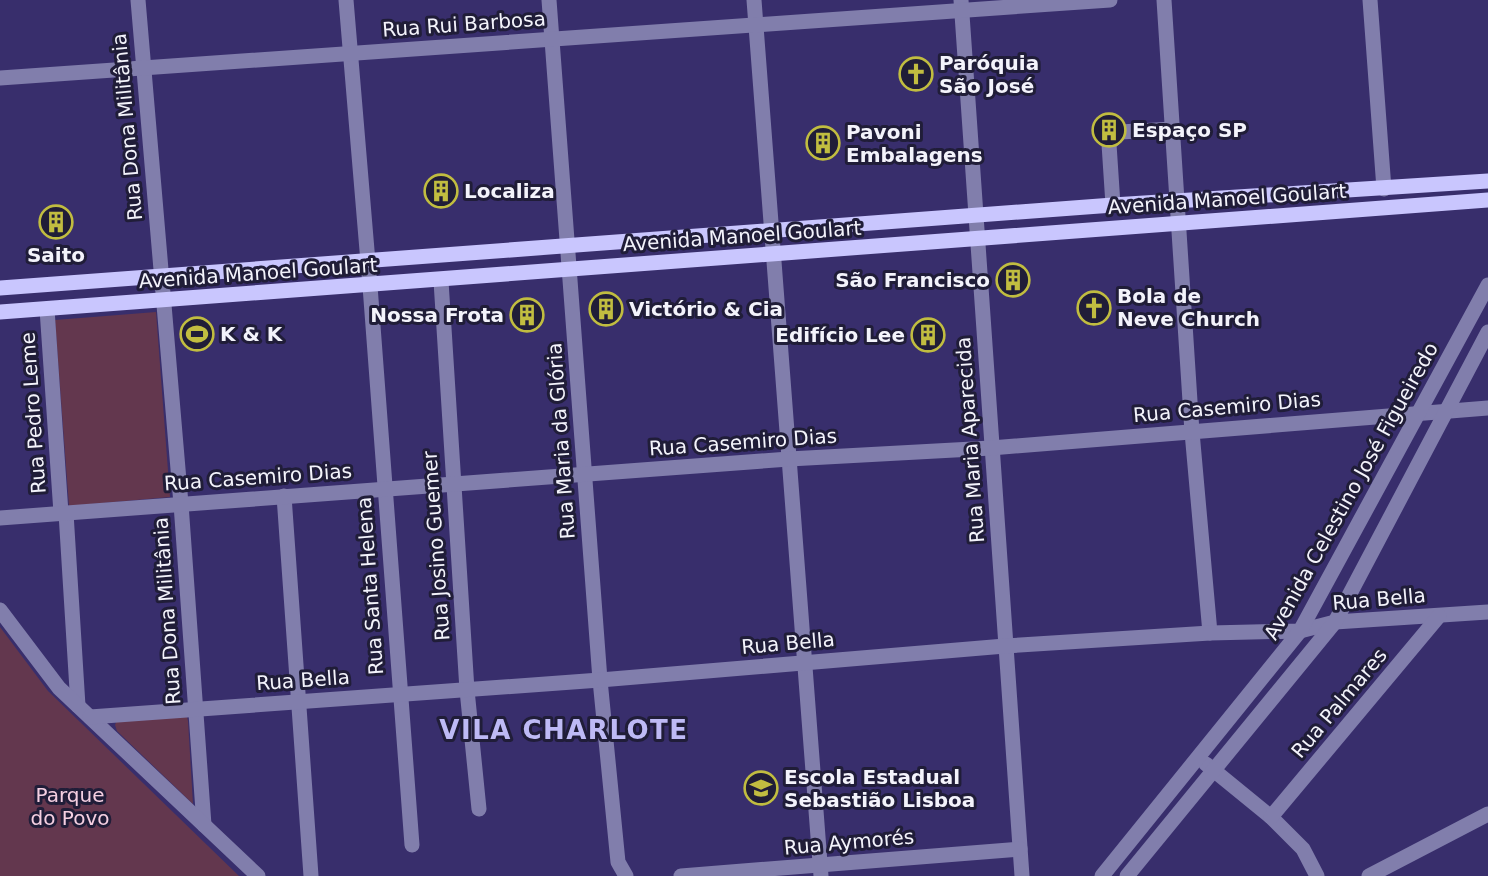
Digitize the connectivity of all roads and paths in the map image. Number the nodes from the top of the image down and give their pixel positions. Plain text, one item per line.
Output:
1 (138, 0) edge
2 (346, 0) edge
3 (549, 0) edge
4 (754, 0) edge
5 (1110, 0) edge
6 (1164, 0) edge
7 (1370, 0) edge
8 (961, 5) edge
9 (756, 25) junction
10 (552, 39) junction
11 (351, 53) junction
12 (143, 68) junction
13 (0, 78) edge
14 (1173, 129) junction
15 (1488, 181) edge
16 (1384, 189) junction
17 (1488, 200) edge
18 (1178, 201) junction
19 (1113, 205) junction
20 (975, 216) junction
21 (1179, 224) junction
22 (771, 231) junction
23 (976, 240) junction
24 (566, 246) junction
25 (773, 255) junction
26 (368, 260) junction
27 (568, 271) junction
28 (161, 274) junction
29 (441, 281) junction
30 (1488, 285) edge
31 (370, 286) junction
32 (0, 288) edge
33 (163, 302) junction
34 (47, 309) junction
35 (0, 312) edge
36 (1488, 333) edge
37 (1488, 408) edge
38 (1446, 411) junction
39 (1420, 413) junction
40 (1192, 432) junction
41 (991, 448) junction
42 (789, 459) junction
43 (585, 475) junction
44 (452, 484) junction
45 (383, 489) junction
46 (284, 496) junction
47 (181, 504) junction
48 (64, 513) junction
49 (0, 518) edge
50 (0, 610) edge
51 (1488, 612) edge
52 (1438, 616) junction
53 (1335, 622) junction
54 (1300, 631) junction
55 (1210, 633) junction
56 (1005, 646) junction
57 (805, 663) junction
58 (600, 680) junction
59 (467, 690) junction
60 (399, 694) junction
61 (299, 702) junction
62 (78, 706) junction
63 (195, 709) junction
64 (90, 717) junction
65 (1199, 758) junction
66 (1214, 770) junction
67 (479, 809) dead end
68 (1488, 814) edge
69 (1271, 817) junction
70 (204, 825) junction
71 (412, 845) dead end
72 (1020, 849) junction
73 (821, 871) edge
74 (258, 876) edge
75 (311, 876) edge
76 (626, 876) edge
77 (681, 876) edge
78 (1022, 876) edge
79 (1102, 876) edge
80 (1128, 876) edge
81 (1317, 876) edge
82 (1369, 876) edge

1 - 12 street, Rua Dona Militânia
2 - 11 street, Rua Santa Helena
3 - 10 street, Rua Maria da Glória
4 - 9 street
5 - 8 street, Rua Rui Barbosa
6 - 14 street
7 - 16 street
8 - 9 street, Rua Rui Barbosa
8 - 20 street, Rua Maria Aparecida
9 - 10 street, Rua Rui Barbosa
9 - 22 street
10 - 11 street, Rua Rui Barbosa
10 - 24 street, Rua Maria da Glória
11 - 12 street, Rua Rui Barbosa
11 - 26 street, Rua Santa Helena
12 - 13 street, Rua Rui Barbosa
12 - 28 street, Rua Dona Militânia
14 - 18 street
14 - 19 street
15 - 16 main road, Avenida Manoel Goulart
16 - 18 main road, Avenida Manoel Goulart
17 - 21 main road, Avenida Manoel Goulart
18 - 19 main road, Avenida Manoel Goulart
18 - 21 street
19 - 20 main road, Avenida Manoel Goulart
20 - 22 main road, Avenida Manoel Goulart
20 - 23 street, Rua Maria Aparecida
21 - 23 main road, Avenida Manoel Goulart
21 - 40 street
22 - 24 main road, Avenida Manoel Goulart
22 - 25 street
23 - 25 main road, Avenida Manoel Goulart
23 - 41 street, Rua Maria Aparecida
24 - 26 main road, Avenida Manoel Goulart
24 - 27 street, Rua Maria da Glória
25 - 27 main road, Avenida Manoel Goulart
25 - 42 street
26 - 28 main road, Avenida Manoel Goulart
26 - 31 street, Rua Santa Helena
27 - 29 main road, Avenida Manoel Goulart
27 - 43 street, Rua Maria da Glória
28 - 32 main road, Avenida Manoel Goulart
28 - 33 street, Rua Dona Militânia
29 - 31 main road, Avenida Manoel Goulart
29 - 44 street, Rua Josino Guemer
30 - 39 street, Avenida Celestino José Figueiredo
31 - 33 main road, Avenida Manoel Goulart
31 - 45 street, Rua Santa Helena
33 - 34 main road, Avenida Manoel Goulart
33 - 47 street, Rua Dona Militânia
34 - 35 main road, Avenida Manoel Goulart
34 - 48 street, Rua Pedro Leme
36 - 38 street, Avenida Celestino José Figueiredo
37 - 38 street, Rua Casemiro Dias
38 - 39 street, Rua Casemiro Dias
38 - 53 street, Avenida Celestino José Figueiredo
39 - 40 street, Rua Casemiro Dias
39 - 54 street, Avenida Celestino José Figueiredo
40 - 41 street, Rua Casemiro Dias
40 - 55 street
41 - 42 street, Rua Casemiro Dias
41 - 56 street, Rua Maria Aparecida
42 - 43 street, Rua Casemiro Dias
42 - 57 street
43 - 44 street, Rua Casemiro Dias
43 - 58 street, Rua Maria da Glória
44 - 45 street, Rua Casemiro Dias
44 - 59 street, Rua Josino Guemer
45 - 46 street, Rua Casemiro Dias
45 - 60 street, Rua Santa Helena
46 - 47 street, Rua Casemiro Dias
46 - 61 street
47 - 48 street, Rua Casemiro Dias
47 - 63 street, Rua Dona Militânia
48 - 49 street, Rua Casemiro Dias
48 - 62 street, Rua Pedro Leme
50 - 62 street
51 - 52 street, Rua Bella
52 - 53 street, Rua Bella
52 - 69 street, Rua Palmares
53 - 54 street, Rua Bella
53 - 66 street, Avenida Celestino José Figueiredo
54 - 55 street, Rua Bella
54 - 65 street, Avenida Celestino José Figueiredo
55 - 56 street, Rua Bella
56 - 57 street, Rua Bella
56 - 72 street, Rua Maria Aparecida
57 - 58 street, Rua Bella
57 - 73 street
58 - 59 street, Rua Bella
58 - 76 street, Rua Maria da Glória
59 - 60 street, Rua Bella
59 - 67 street, Rua Josino Guemer
60 - 61 street, Rua Bella
60 - 71 street, Rua Santa Helena
61 - 63 street, Rua Bella
61 - 75 street
62 - 64 street
63 - 64 street, Rua Bella
63 - 70 street, Rua Dona Militânia
64 - 70 street
65 - 66 street
65 - 79 street, Avenida Celestino José Figueiredo
66 - 69 street
66 - 80 street, Avenida Celestino José Figueiredo
68 - 82 street
69 - 81 street
70 - 74 street
72 - 73 street, Rua Aymorés
72 - 78 street, Rua Maria Aparecida
73 - 77 street, Rua Aymorés

